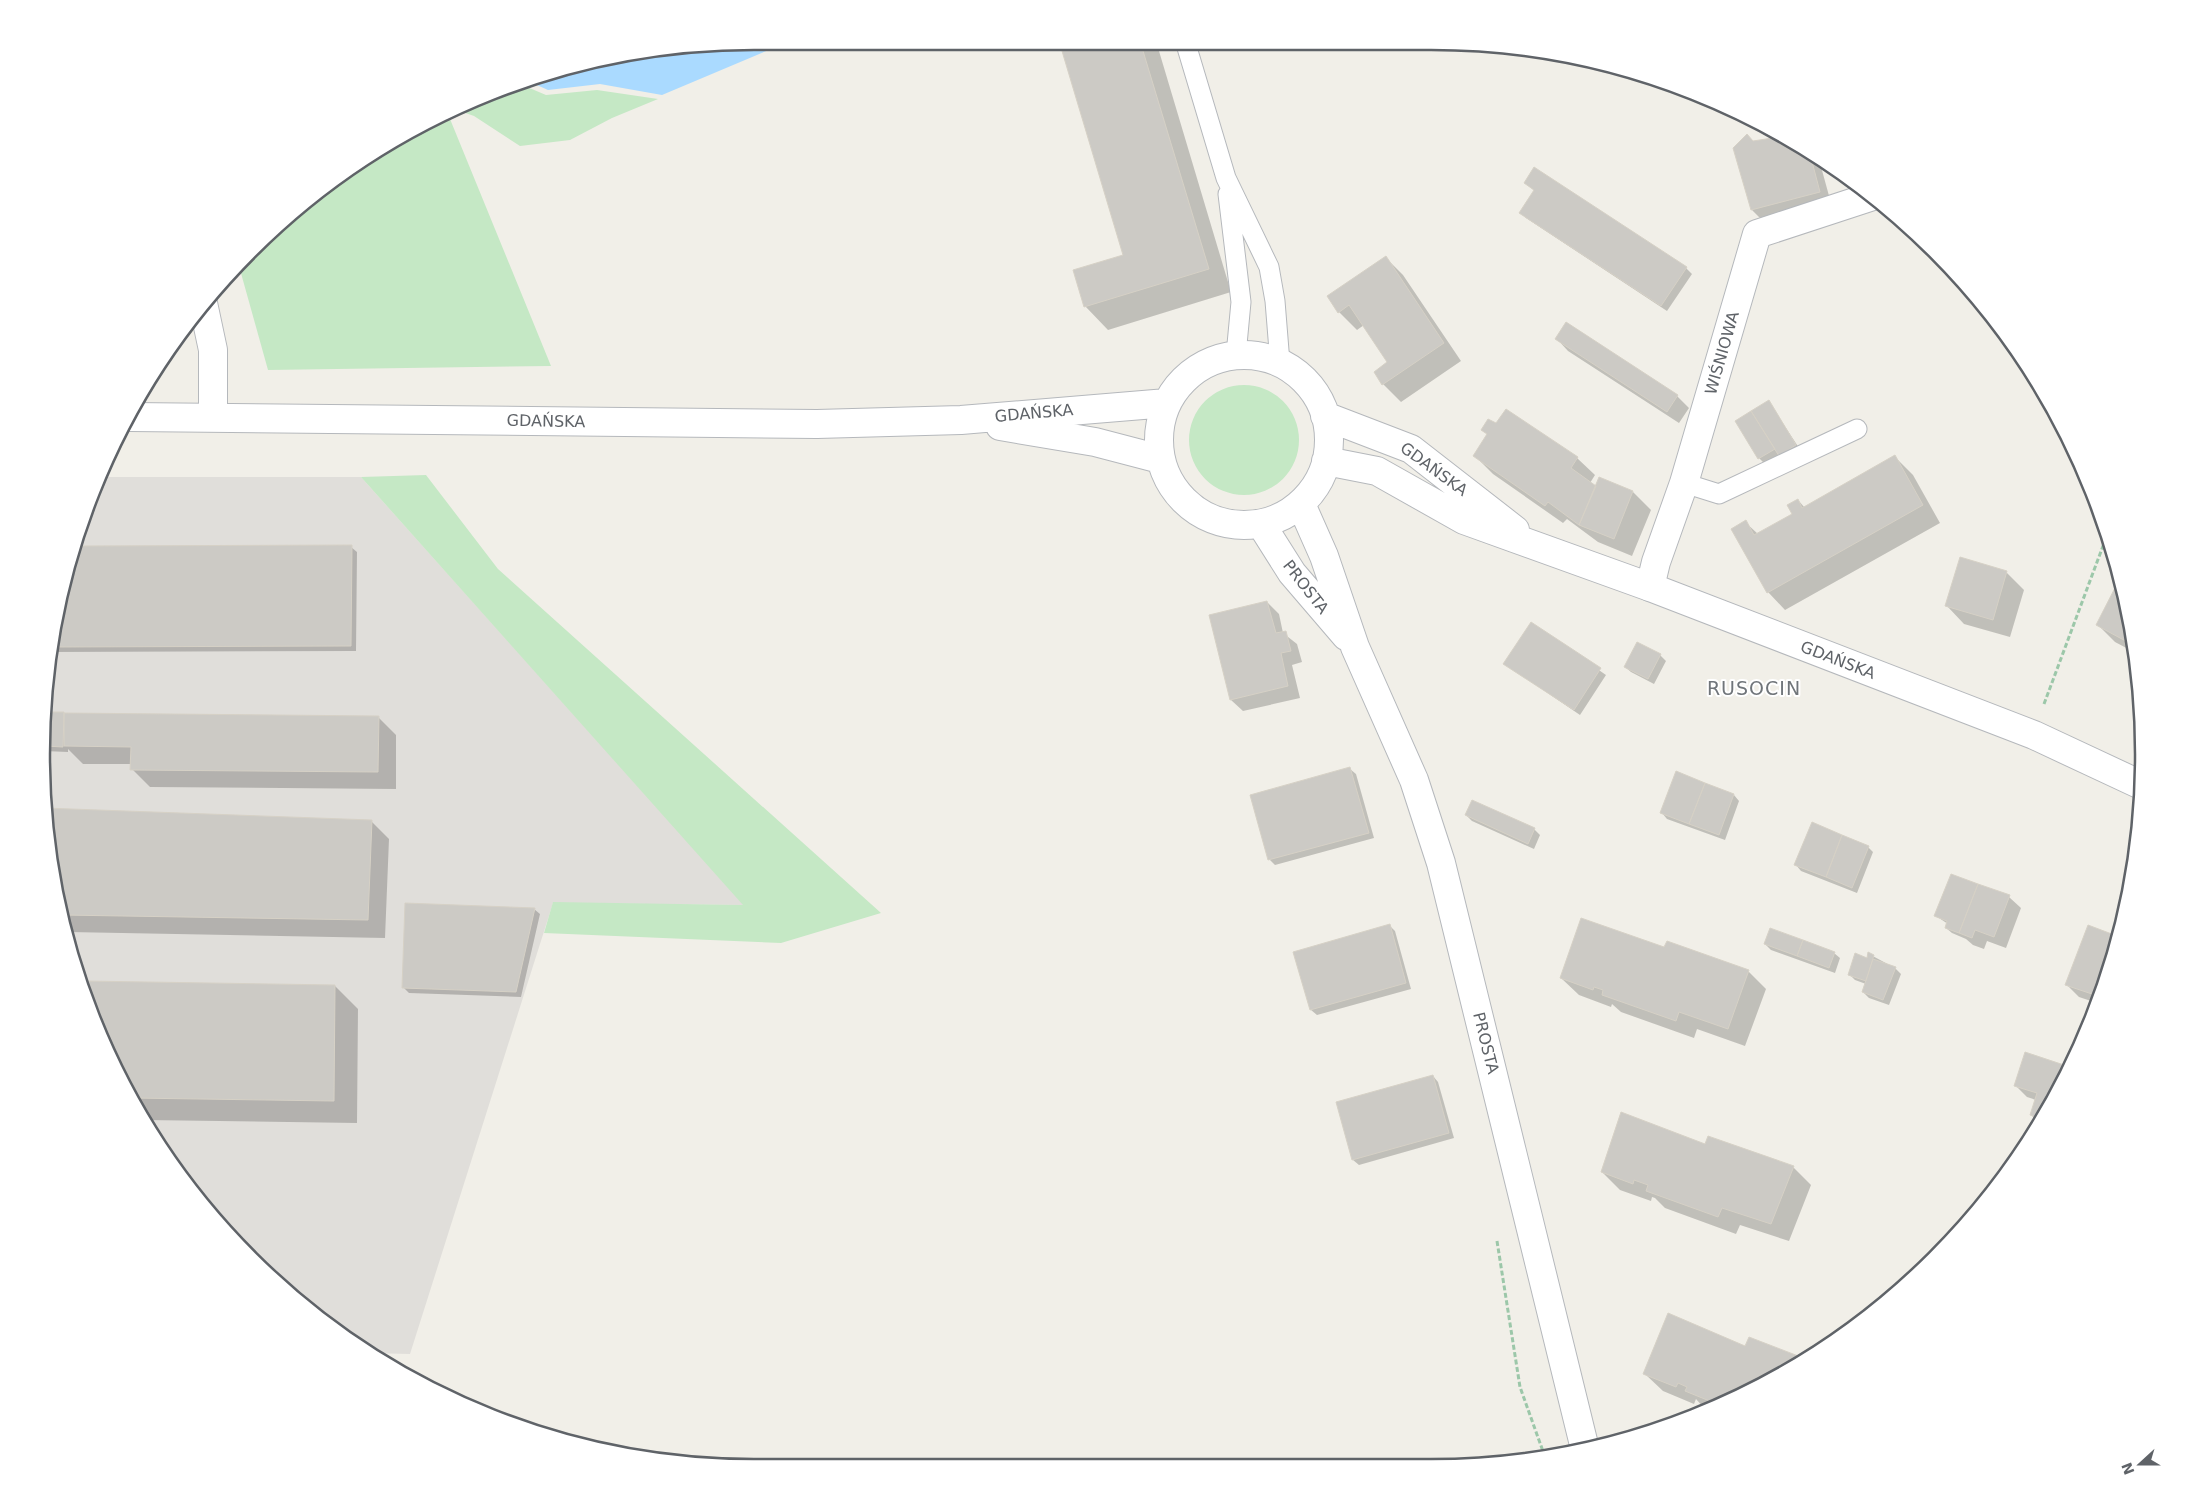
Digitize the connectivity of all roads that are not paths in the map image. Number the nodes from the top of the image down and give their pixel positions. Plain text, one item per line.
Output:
1 (1188, 50) edge
2 (1226, 178) junction
3 (1863, 199) edge
4 (206, 314) edge
5 (1236, 356) junction
6 (1280, 363) junction
7 (1167, 403) junction
8 (1325, 416) junction
9 (136, 417) edge
10 (213, 417) junction
11 (961, 420) junction
12 (1857, 429) dead end
13 (1160, 459) junction
14 (1326, 461) junction
15 (1684, 483) junction
16 (1301, 504) junction
17 (1261, 524) junction
18 (1532, 543) junction
19 (1650, 587) junction
20 (1355, 647) junction
21 (2134, 782) edge
22 (1583, 1442) edge

1 - 2 lane
2 - 5 lane
2 - 6 lane
3 - 15 street, WIŚNIOWA
4 - 10 street
5 - 6 street
5 - 7 street
6 - 8 street
7 - 11 street, GDAŃSKA
7 - 13 street
8 - 14 street
8 - 18 street, GDAŃSKA
9 - 10 street, GDAŃSKA
10 - 11 street, GDAŃSKA
11 - 13 street, GDAŃSKA
12 - 15 lane
13 - 17 street
14 - 16 street
14 - 18 street, GDAŃSKA
15 - 19 street, WIŚNIOWA
16 - 17 street
16 - 20 street, PROSTA
17 - 20 street, PROSTA
18 - 19 street, GDAŃSKA
19 - 21 street, GDAŃSKA
20 - 22 street, PROSTA

